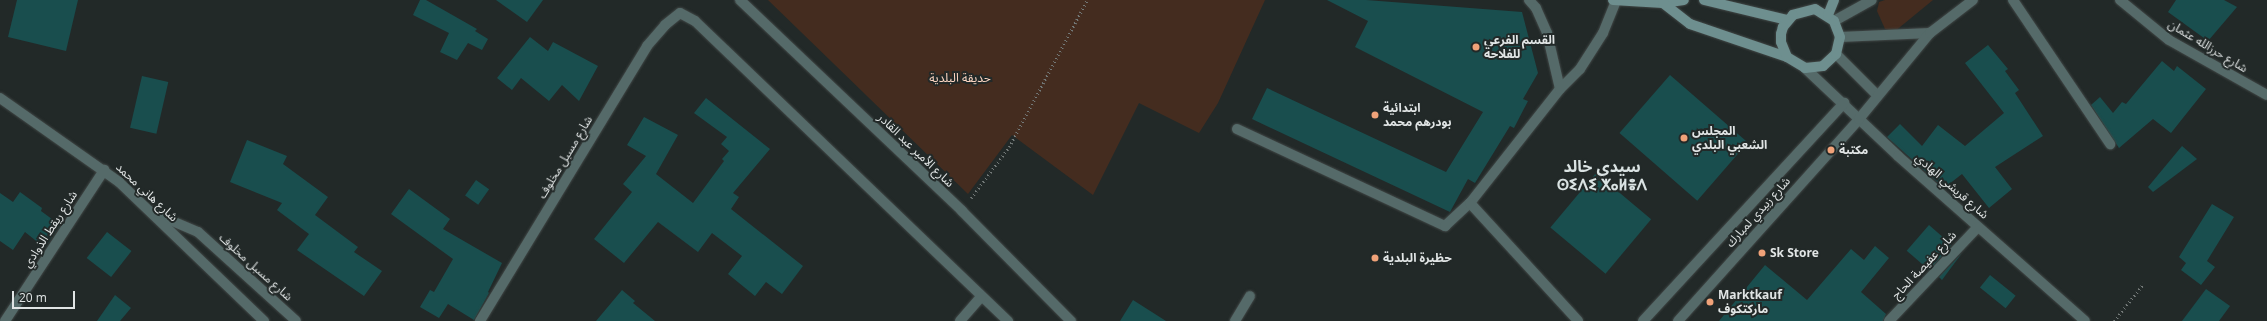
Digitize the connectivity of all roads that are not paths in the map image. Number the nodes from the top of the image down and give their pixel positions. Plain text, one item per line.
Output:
1 (740, 0) edge
2 (1529, 0) edge
3 (1614, 0) edge
4 (1684, 0) edge
5 (1704, 0) edge
6 (1834, 0) edge
7 (1872, 0) edge
8 (1973, 0) edge
9 (2013, 0) edge
10 (2120, 0) edge
11 (1663, 3) junction
12 (1810, 5) edge
13 (1831, 18) junction
14 (1787, 20) junction
15 (1930, 33) junction
16 (1840, 37) junction
17 (1836, 54) junction
18 (1787, 57) junction
19 (1805, 68) junction
20 (1560, 89) junction
21 (2267, 95) edge
22 (1878, 96) junction
23 (0, 98) edge
24 (1844, 103) junction
25 (1859, 119) junction
26 (1237, 129) dead end
27 (2110, 144) dead end
28 (104, 170) junction
29 (1470, 203) junction
30 (151, 212) junction
31 (1978, 227) junction
32 (981, 296) junction
33 (1250, 296) dead end
34 (5, 321) edge
35 (264, 321) edge
36 (296, 321) edge
37 (480, 321) edge
38 (960, 321) edge
39 (1008, 321) edge
40 (1071, 321) edge
41 (1235, 321) edge
42 (1578, 321) edge
43 (1643, 321) edge
44 (1678, 321) edge
45 (1889, 321) edge
46 (2085, 321) edge

1 - 40 street, شارع الأمير عبد القادر
2 - 20 street
3 - 11 main road
3 - 20 street
4 - 11 main road
5 - 14 main road
6 - 13 main road
7 - 13 street
8 - 15 street, شارع زبيدي لمبارك
9 - 27 street
10 - 21 street, شارع حرزالله عثمان
11 - 18 main road
12 - 13 main road
12 - 14 main road
13 - 16 main road
14 - 18 main road
15 - 16 street
15 - 22 street, شارع زبيدي لمبارك
16 - 17 main road
17 - 19 main road
17 - 22 street
18 - 19 main road
19 - 24 street, شارع قريشي الهادي
20 - 29 street
22 - 25 street, شارع زبيدي لمبارك
23 - 28 street, شارع هاني محمد
24 - 25 street, شارع قريشي الهادي
24 - 43 street
25 - 31 street, شارع قريشي الهادي
25 - 44 street, شارع زبيدي لمبارك
26 - 29 street
28 - 30 street, شارع هاني محمد
28 - 34 street, شارع ريقط الذوادي
29 - 42 street
30 - 35 street, شارع هاني محمد
30 - 36 street, شارع مسبل مخلوف
31 - 45 street, شارع عفيصة الحاج
31 - 46 street, شارع قريشي الهادي
32 - 37 street, شارع مسبل مخلوف
32 - 38 street
32 - 39 street
33 - 41 street

